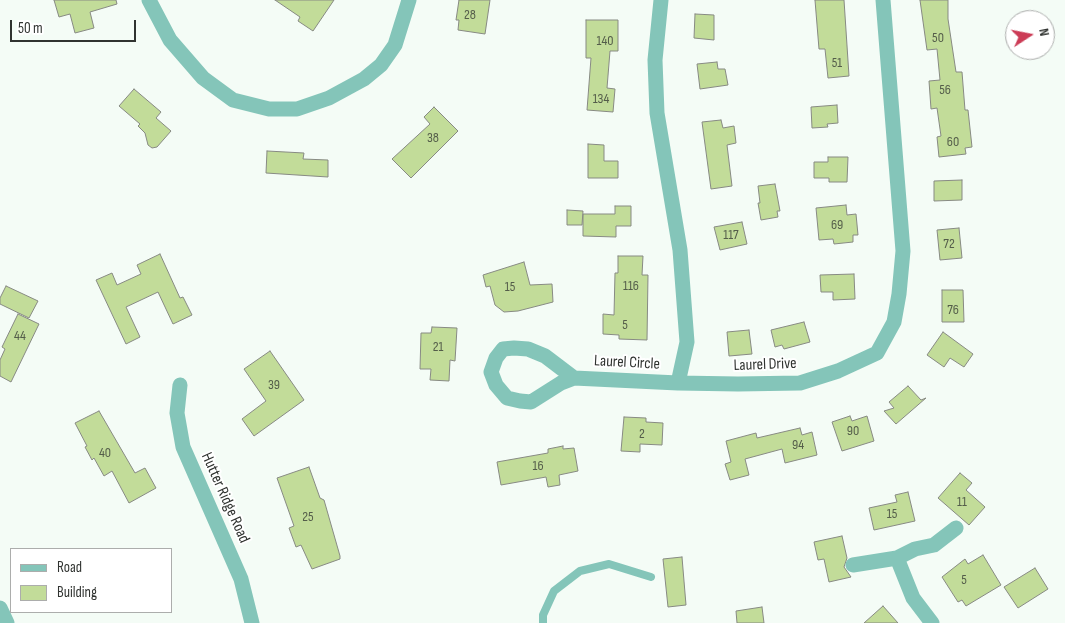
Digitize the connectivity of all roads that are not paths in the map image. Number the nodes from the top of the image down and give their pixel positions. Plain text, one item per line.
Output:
1 (149, 0) edge
2 (409, 0) edge
3 (661, 0) edge
4 (883, 0) edge
5 (574, 378) junction
6 (678, 383) junction
7 (180, 385) dead end
8 (956, 528) dead end
9 (897, 558) junction
10 (853, 565) dead end
11 (651, 577) dead end
12 (0, 608) edge
13 (6, 623) edge
14 (252, 623) edge
15 (543, 623) edge
16 (932, 623) edge

1 - 2 street
3 - 6 street
4 - 6 street, Laurel Drive
5 - 5 street, Laurel Circle
5 - 6 street, Laurel Circle
7 - 14 street, Hutter Ridge Road
8 - 9 street
9 - 10 street
9 - 16 street
11 - 15 lane
12 - 13 street

